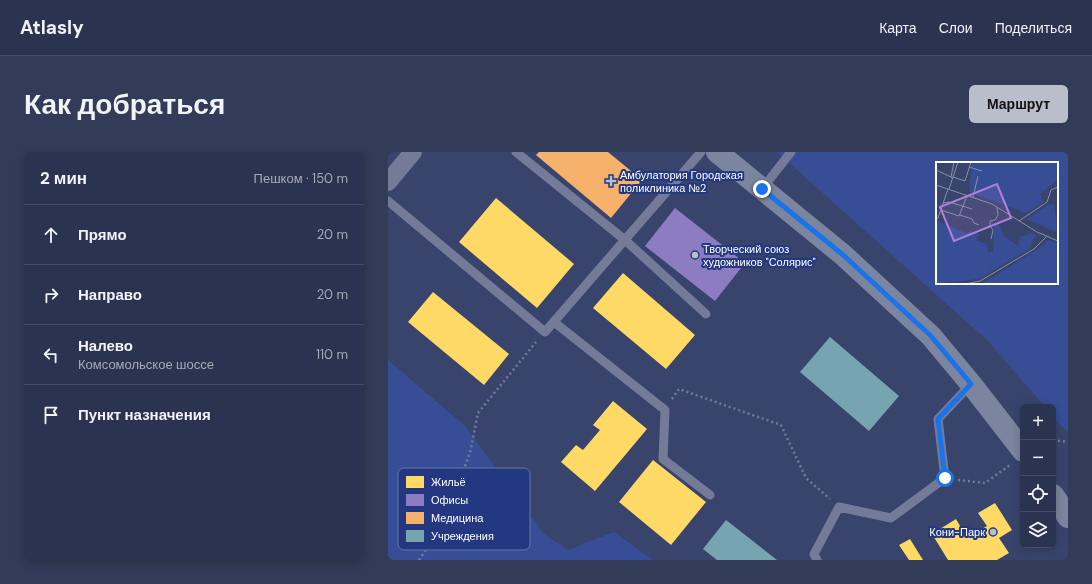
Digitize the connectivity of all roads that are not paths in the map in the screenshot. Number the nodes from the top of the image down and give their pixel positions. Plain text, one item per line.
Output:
1 (413, 152) edge
2 (516, 152) edge
3 (701, 152) edge
4 (717, 152) edge
5 (791, 152) edge
6 (388, 182) edge
7 (762, 189) junction
8 (388, 201) edge
9 (625, 240) junction
10 (706, 314) dead end
11 (554, 322) junction
12 (971, 384) junction
13 (1017, 458) edge
14 (710, 495) dead end
15 (1056, 500) edge
16 (1068, 518) edge
17 (816, 560) edge

1 - 6 street
2 - 9 lane
3 - 9 lane
4 - 7 main road
5 - 7 lane
7 - 12 main road
8 - 11 lane
9 - 10 lane
9 - 11 lane
11 - 14 lane
12 - 13 main road
12 - 17 lane
15 - 16 main road

